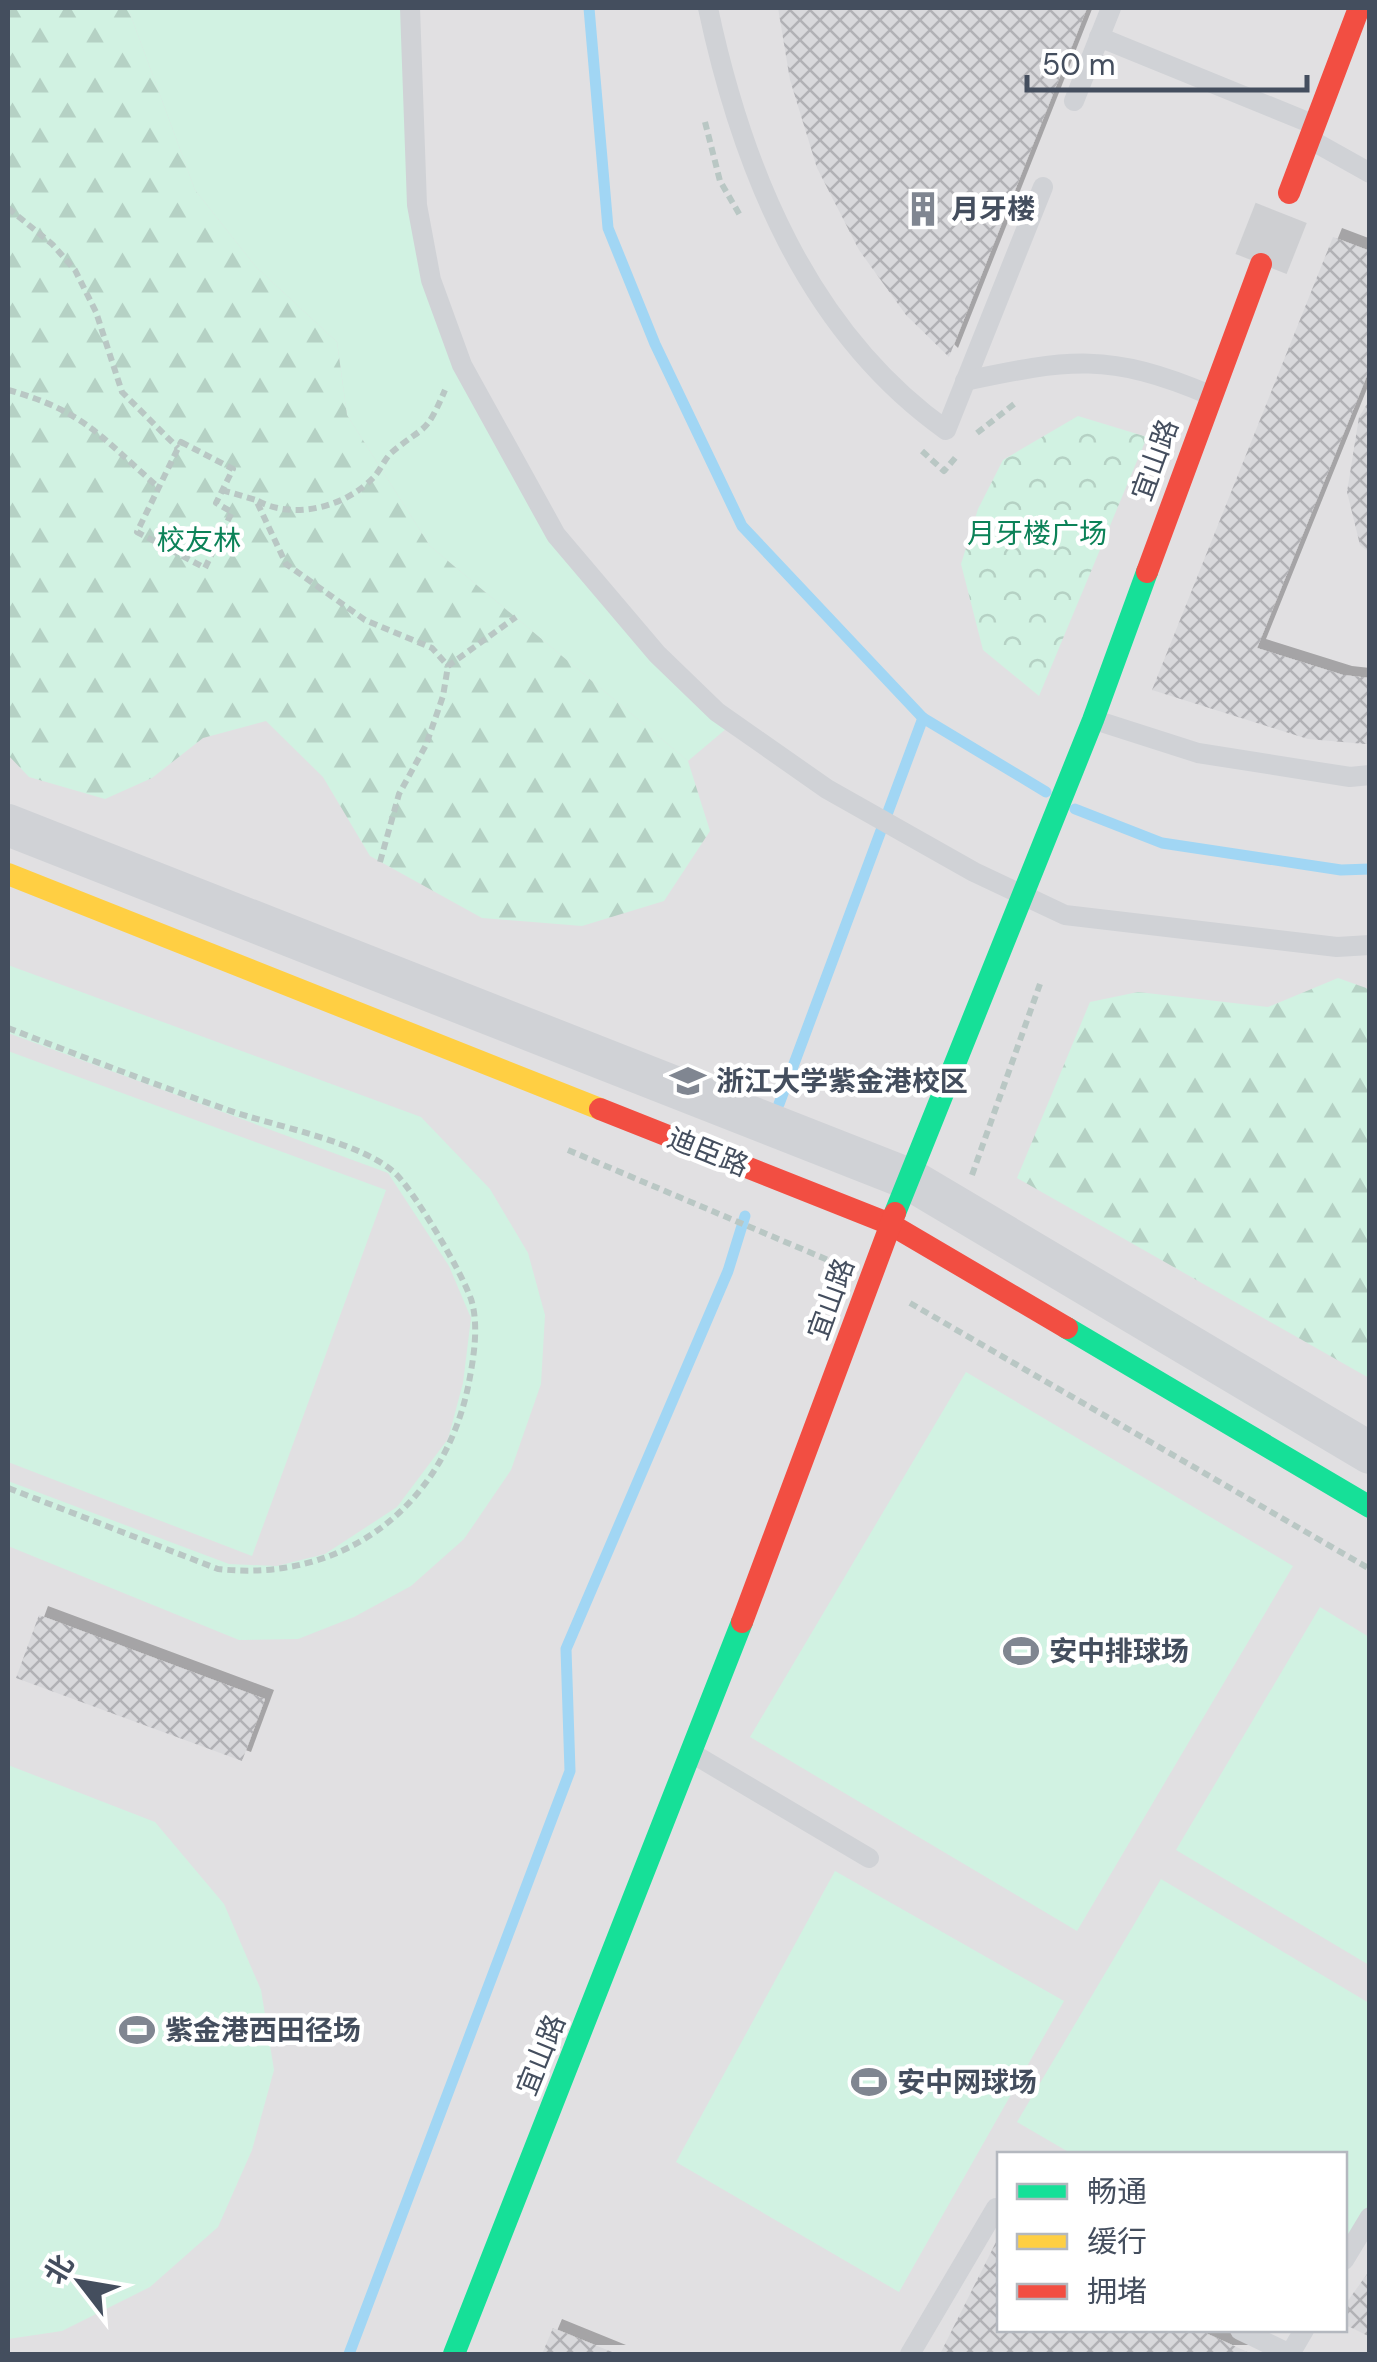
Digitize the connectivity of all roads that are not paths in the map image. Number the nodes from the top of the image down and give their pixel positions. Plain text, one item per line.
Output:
1 (410, 8) edge
2 (708, 8) edge
3 (1110, 8) edge
4 (1359, 8) edge
5 (1099, 37) junction
6 (1074, 101) dead end
7 (1313, 133) junction
8 (1370, 173) edge
9 (1043, 188) dead end
10 (1289, 193) tunnel mouth
11 (1261, 264) tunnel mouth
12 (965, 381) junction
13 (1210, 396) junction
14 (1093, 720) junction
15 (1370, 775) edge
16 (8, 825) edge
17 (8, 874) edge
18 (1020, 894) junction
19 (1370, 945) edge
20 (909, 1178) junction
21 (890, 1224) junction
22 (1370, 1452) edge
23 (1370, 1507) edge
24 (693, 1754) junction
25 (868, 1858) dead end
26 (997, 2208) edge
27 (1370, 2217) edge
28 (1347, 2255) edge
29 (1244, 2332) edge
30 (1303, 2332) edge
31 (454, 2354) edge
32 (910, 2354) edge
33 (1290, 2354) edge

1 - 18 lane
2 - 12 lane
3 - 5 lane
4 - 7 street
5 - 6 lane
5 - 7 lane
7 - 8 lane
7 - 10 street
9 - 12 lane
11 - 13 street, 宜山路
12 - 13 lane
13 - 14 street, 宜山路
14 - 15 lane
14 - 18 street, 宜山路
16 - 20 street, 迪臣路
17 - 21 street, 迪臣路
18 - 19 lane
18 - 20 street, 宜山路
20 - 21 street, 宜山路
20 - 22 street, 迪臣路
21 - 23 street, 迪臣路
21 - 24 street, 宜山路
24 - 25 lane
24 - 31 street, 宜山路
26 - 32 lane
27 - 28 lane
29 - 33 lane
30 - 33 lane

